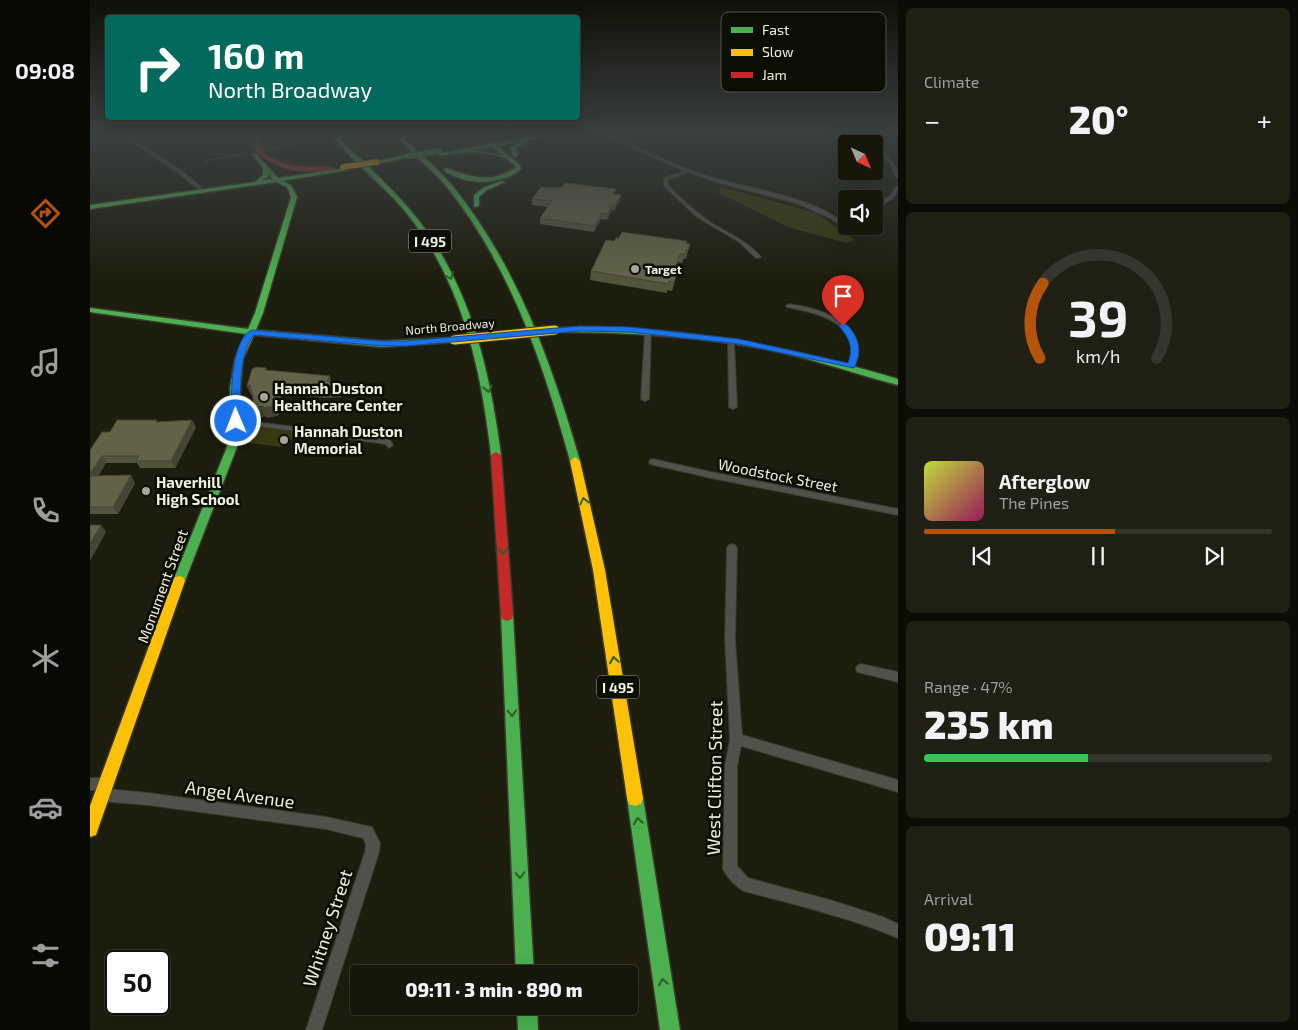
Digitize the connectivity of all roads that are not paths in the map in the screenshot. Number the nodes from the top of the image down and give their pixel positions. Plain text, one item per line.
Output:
1 (194, 183) edge
2 (246, 183) edge
3 (256, 183) edge
4 (285, 183) edge
5 (380, 183) edge
6 (446, 183) edge
7 (457, 183) edge
8 (498, 183) edge
9 (666, 183) edge
10 (726, 183) edge
11 (898, 188) edge
12 (204, 191) junction
13 (883, 202) edge
14 (476, 206) junction
15 (90, 207) edge
16 (838, 218) edge
17 (758, 257) dead end
18 (514, 287) junction
19 (789, 306) dead end
20 (90, 310) edge
21 (648, 331) junction
22 (252, 332) junction
23 (731, 340) junction
24 (851, 366) junction
25 (898, 382) edge
26 (645, 400) dead end
27 (733, 407) dead end
28 (236, 421) junction
29 (389, 445) dead end
30 (653, 462) dead end
31 (898, 512) edge
32 (732, 548) dead end
33 (860, 669) dead end
34 (898, 677) edge
35 (736, 739) junction
36 (90, 784) edge
37 (898, 786) edge
38 (103, 789) junction
39 (90, 829) edge
40 (371, 838) joint
41 (898, 932) edge
42 (524, 965) edge
43 (527, 1015) edge
44 (314, 1030) edge
45 (528, 1030) edge
46 (670, 1030) edge

1 - 12 street
2 - 12 main road
3 - 12 main road
4 - 22 main road, Monument Street
5 -> 42 main road, I 495
6 - 18 main road, I 495
7 - 14 main road
8 - 14 main road
9 - 17 street
10 - 16 street
11 - 13 street
12 - 15 main road
14 - 18 main road
46 -> 18 main road, I 495
19 - 24 street
20 - 22 main road, North Broadway
21 - 22 main road, North Broadway, bridge
21 - 23 main road, North Broadway
21 - 26 street
22 - 28 main road, Monument Street
23 - 24 main road, North Broadway
23 - 27 street
24 - 25 main road, North Broadway
28 - 29 street
28 - 38 main road, Monument Street
30 - 31 street, Woodstock Street
32 - 35 street, West Clifton Street
33 - 34 street
35 - 37 street
35 - 41 street, West Clifton Street
36 - 38 street
38 - 39 main road, Monument Street
38 - 40 street, Angel Avenue
40 - 44 street, Whitney Street
43 - 45 main road

